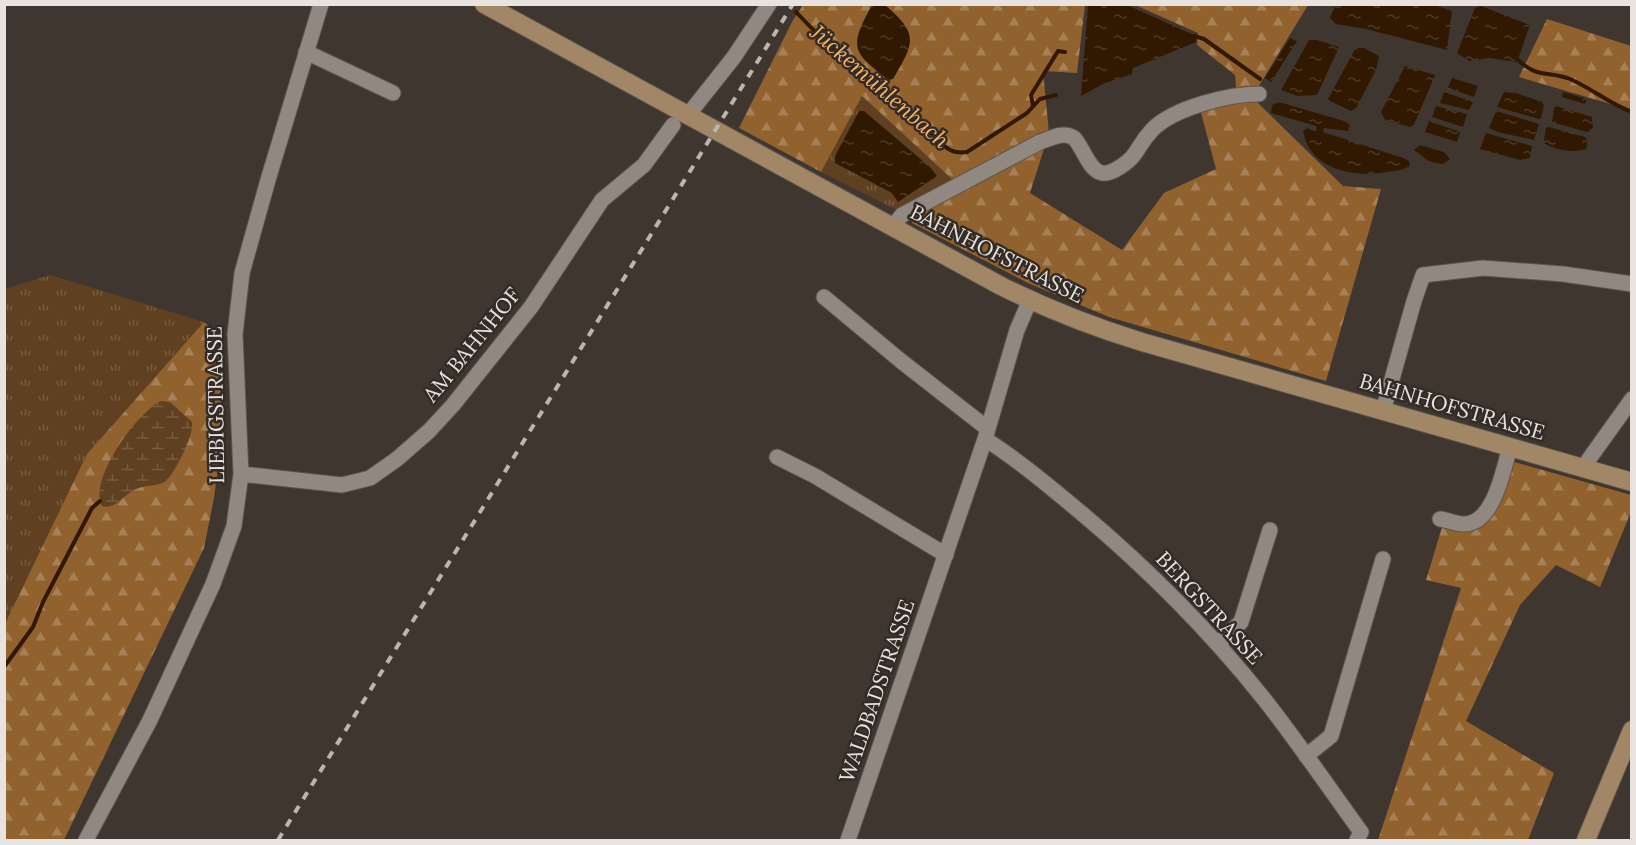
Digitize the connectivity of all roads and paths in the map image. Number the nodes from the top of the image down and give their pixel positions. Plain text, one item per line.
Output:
1 (321, 4) edge
2 (484, 4) edge
3 (769, 5) edge
4 (306, 52) junction
5 (393, 93) dead end
6 (1258, 94) dead end
7 (681, 120) junction
8 (892, 227) junction
9 (1632, 284) edge
10 (824, 297) dead end
11 (1030, 300) junction
12 (1632, 399) edge
13 (1383, 411) junction
14 (987, 434) junction
15 (1510, 447) junction
16 (777, 457) dead end
17 (1585, 469) junction
18 (241, 474) junction
19 (1632, 482) edge
20 (1440, 519) dead end
21 (1270, 530) dead end
22 (946, 555) junction
23 (1383, 559) dead end
24 (1218, 644) junction
25 (1632, 730) edge
26 (1306, 756) junction
27 (86, 840) edge
28 (848, 840) edge
29 (1357, 840) edge
30 (1586, 840) edge

1 - 4 street, LIEBIGSTRASSE
2 - 7 street, BAHNHOFSTRASSE
3 - 7 street, AM BAHNHOF
4 - 5 street
4 - 18 street, LIEBIGSTRASSE
6 - 8 street
7 - 8 street, BAHNHOFSTRASSE
7 - 18 street, AM BAHNHOF
8 - 11 street, BAHNHOFSTRASSE
9 - 13 street
10 - 14 street, BERGSTRASSE
11 - 13 street, BAHNHOFSTRASSE
11 - 14 street, WALDBADSTRASSE
12 - 17 street
13 - 15 street, BAHNHOFSTRASSE
14 - 22 street, WALDBADSTRASSE
14 - 24 street, BERGSTRASSE
15 - 17 street, BAHNHOFSTRASSE
15 - 20 street
16 - 22 street
17 - 19 street, BAHNHOFSTRASSE
18 - 27 street, LIEBIGSTRASSE
21 - 24 street
22 - 28 street, WALDBADSTRASSE
23 - 26 street
24 - 26 street, BERGSTRASSE
25 - 30 street
26 - 29 street, BERGSTRASSE

